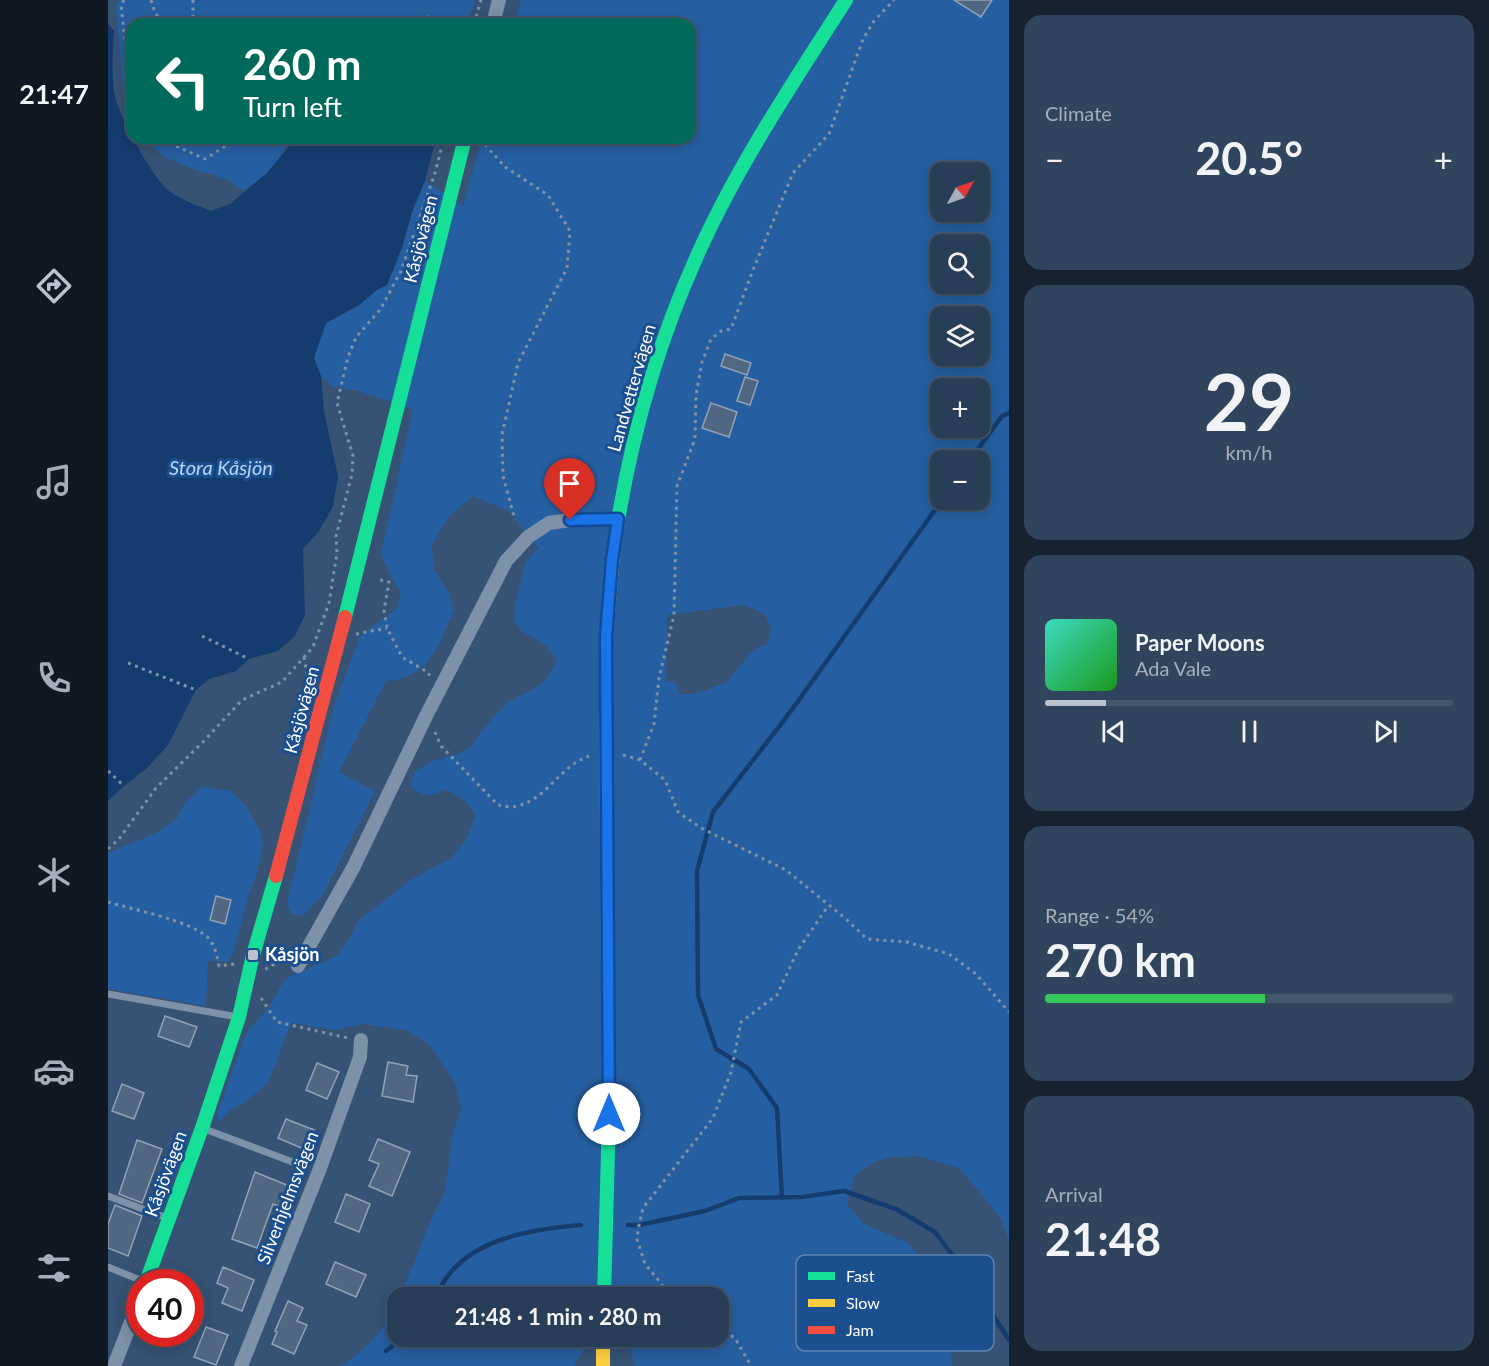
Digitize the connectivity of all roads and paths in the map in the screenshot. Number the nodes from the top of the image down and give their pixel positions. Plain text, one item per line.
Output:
1 (124, 0) edge
2 (151, 0) edge
3 (193, 0) edge
4 (482, 0) edge
5 (499, 0) edge
6 (846, 0) edge
7 (894, 0) edge
8 (160, 18) edge
9 (193, 18) edge
10 (413, 18) edge
11 (430, 18) edge
12 (476, 18) edge
13 (494, 18) edge
14 (126, 35) edge
15 (171, 144) edge
16 (229, 144) edge
17 (442, 144) edge
18 (463, 144) edge
19 (484, 144) edge
20 (618, 519) junction
21 (515, 520) dead end
22 (337, 553) junction
23 (340, 559) dead end
24 (380, 580) dead end
25 (387, 628) junction
26 (202, 636) dead end
27 (340, 637) junction
28 (249, 659) dead end
29 (128, 663) dead end
30 (428, 685) dead end
31 (196, 690) dead end
32 (428, 714) junction
33 (622, 755) dead end
34 (589, 756) dead end
35 (640, 760) junction
36 (108, 771) edge
37 (124, 786) dead end
38 (108, 849) edge
39 (108, 902) edge
40 (828, 906) junction
41 (298, 966) joint
42 (251, 969) junction
43 (259, 993) dead end
44 (108, 994) edge
45 (1009, 1012) edge
46 (239, 1017) junction
47 (361, 1040) joint
48 (202, 1128) junction
49 (298, 1164) dead end
50 (108, 1196) edge
51 (170, 1219) junction
52 (108, 1267) edge
53 (151, 1269) edge
54 (126, 1274) edge
55 (604, 1287) edge
56 (664, 1287) edge
57 (729, 1334) edge
58 (126, 1337) edge
59 (603, 1347) edge
60 (115, 1366) edge
61 (241, 1366) edge
62 (603, 1366) edge
63 (751, 1366) edge

1 - 14 path
2 - 8 path
3 - 9 path
4 - 12 path
5 - 13 street
6 - 20 street, Landvettervägen
7 - 35 path
10 - 11 path
15 - 16 path
17 - 22 path
18 - 27 street, Kåsjövägen
19 - 21 path
20 - 32 street
20 - 55 street, Landvettervägen
22 - 23 path
22 - 38 path
24 - 25 path
25 - 27 path
25 - 30 path
26 - 28 path
27 - 42 street, Kåsjövägen
29 - 31 path
32 - 34 path
32 - 41 street
33 - 35 path
35 - 40 path
36 - 37 path
39 - 42 path
40 - 45 path
40 - 56 path
41 - 42 path
42 - 46 street, Kåsjövägen
43 - 47 path
44 - 46 lane
46 - 48 street, Kåsjövägen
47 - 61 street, Silverhjelmsvägen
48 - 49 lane
48 - 51 street, Kåsjövägen
50 - 51 lane
51 - 53 street, Kåsjövägen
52 - 54 lane
57 - 63 path
58 - 60 street
59 - 62 street

